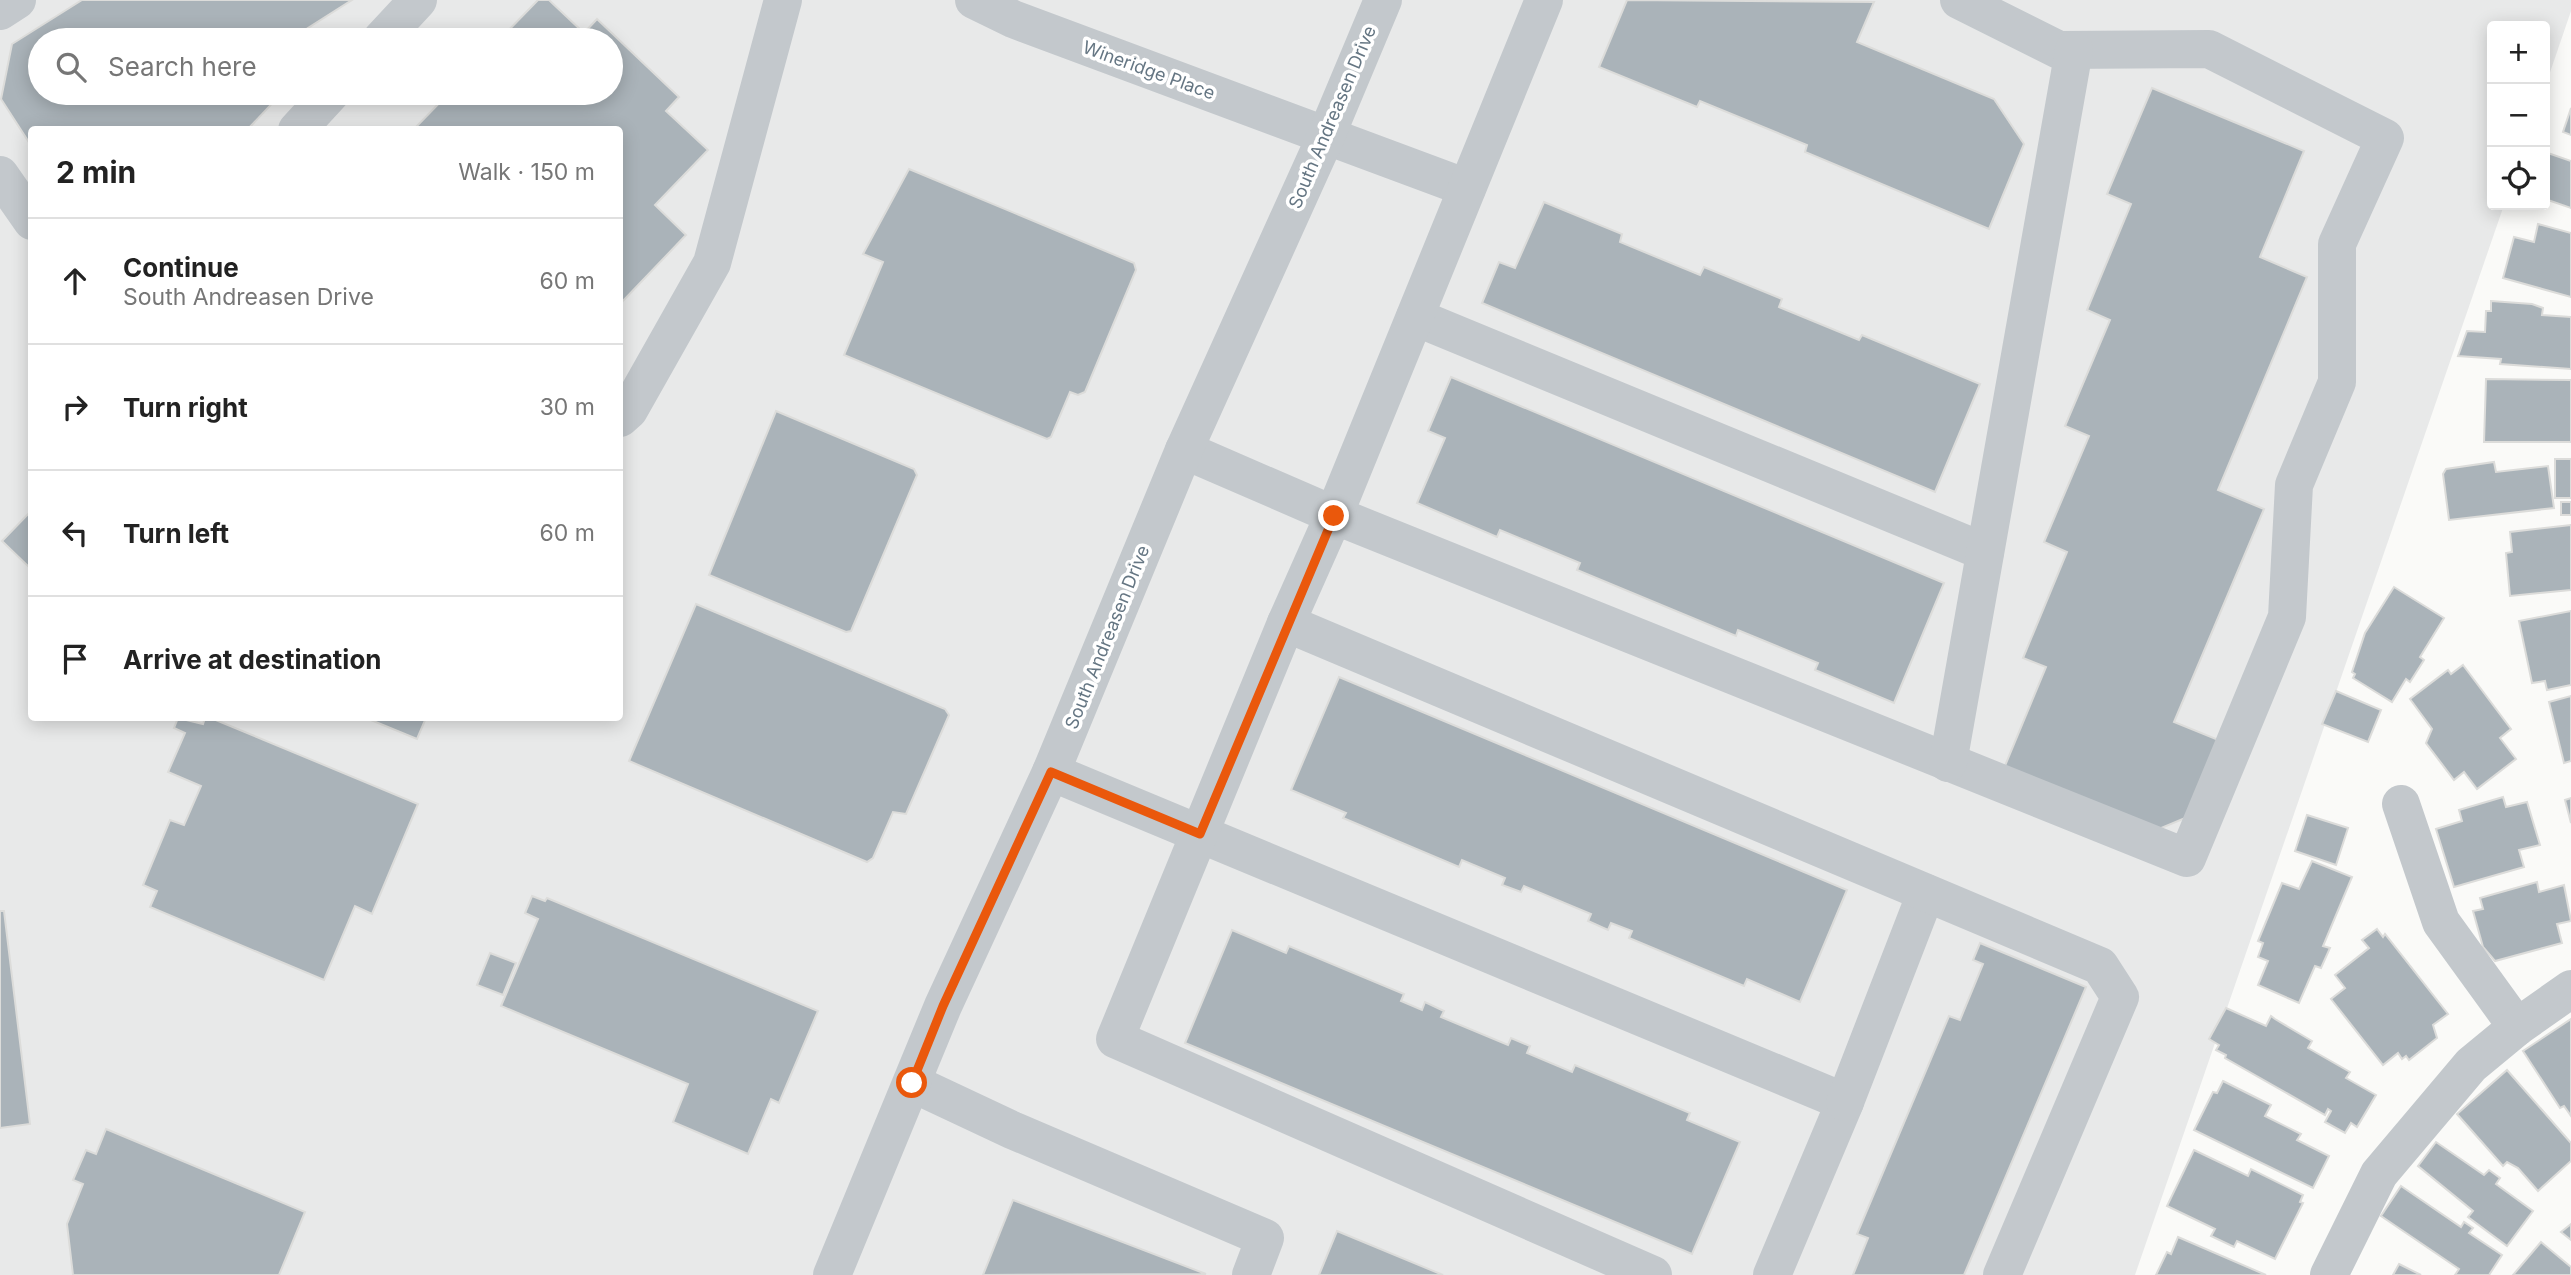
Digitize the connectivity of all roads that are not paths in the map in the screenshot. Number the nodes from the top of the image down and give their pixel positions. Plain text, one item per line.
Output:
1 (17, 0) edge
2 (418, 0) edge
3 (783, 0) edge
4 (974, 0) edge
5 (1382, 0) edge
6 (1544, 0) edge
7 (1959, 0) edge
8 (0, 11) edge
9 (392, 28) edge
10 (2074, 50) junction
11 (320, 105) edge
12 (301, 126) edge
13 (1326, 136) junction
14 (0, 175) edge
15 (1467, 188) junction
16 (28, 215) edge
17 (1415, 317) junction
18 (623, 415) edge
19 (1184, 450) junction
20 (1334, 516) junction
21 (1985, 552) junction
22 (1286, 623) junction
23 (1948, 763) junction
24 (1051, 772) junction
25 (2401, 804) dead end
26 (1200, 834) junction
27 (1926, 893) junction
28 (2571, 989) edge
29 (2517, 1027) junction
30 (912, 1083) junction
31 (1845, 1102) junction
32 (832, 1275) edge
33 (1251, 1275) edge
34 (1653, 1275) edge
35 (1772, 1275) edge
36 (2002, 1275) edge
37 (2329, 1275) edge

1 - 8 street
2 - 9 street
3 - 18 street
4 - 13 street, Wineridge Place
5 - 13 street, South Andreasen Drive
6 - 15 street
7 - 10 street
10 - 21 street
10 - 23 street
11 - 12 street
13 - 15 street, Wineridge Place
13 - 19 street, South Andreasen Drive
14 - 16 street
15 - 17 street
17 - 20 street
17 - 21 street
19 - 20 street
19 - 24 street, South Andreasen Drive
20 - 22 street
20 - 23 street
21 - 23 street
22 - 26 street
22 - 27 street
24 - 26 street
24 - 30 street, South Andreasen Drive
25 - 29 street
26 - 31 street
26 - 34 street
27 - 31 street
27 - 36 street
28 - 29 street
29 - 37 street
30 - 32 street, South Andreasen Drive
30 - 33 street
31 - 35 street

